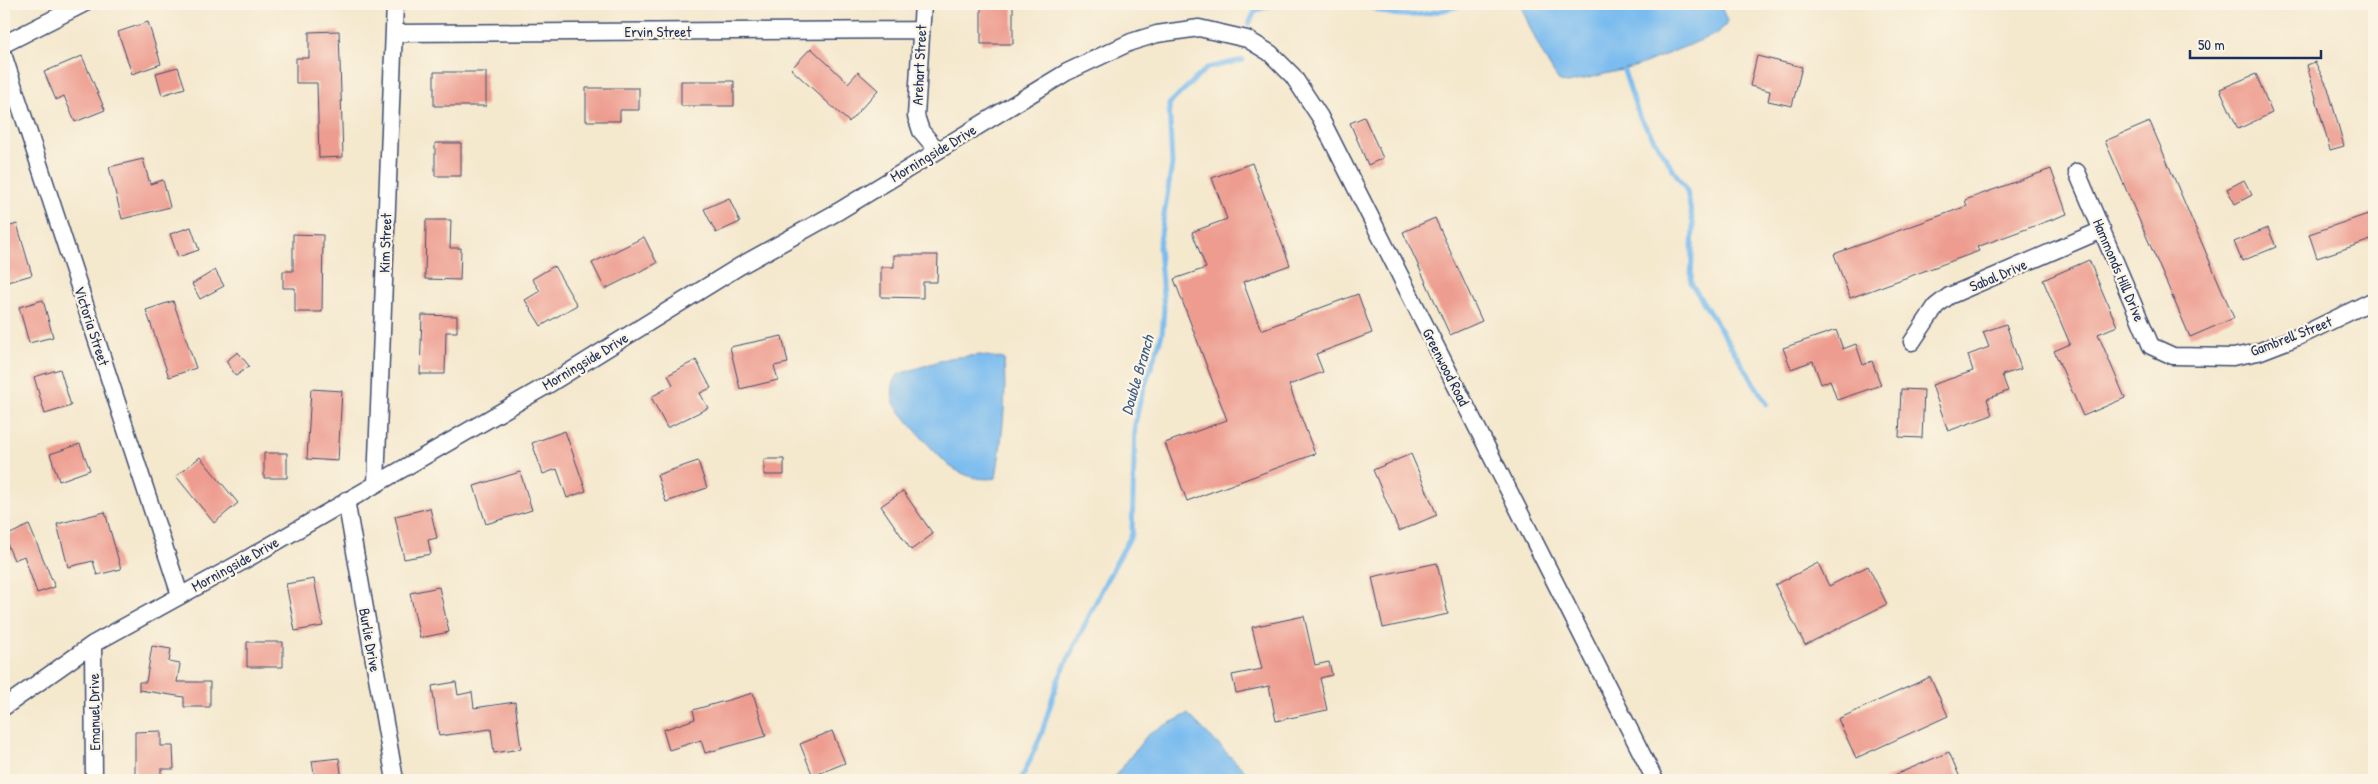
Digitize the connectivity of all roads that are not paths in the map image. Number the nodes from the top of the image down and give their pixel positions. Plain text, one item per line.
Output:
1 (83, 4) edge
2 (395, 4) edge
3 (923, 4) edge
4 (921, 30) junction
5 (1174, 30) joint
6 (394, 33) junction
7 (4, 44) edge
8 (4, 57) edge
9 (937, 150) junction
10 (2077, 172) dead end
11 (2102, 230) junction
12 (2374, 300) edge
13 (1912, 342) dead end
14 (2173, 356) joint
15 (376, 483) junction
16 (346, 500) junction
17 (180, 595) junction
18 (93, 644) junction
19 (4, 707) edge
20 (94, 780) edge
21 (395, 780) edge
22 (1655, 780) edge

1 - 7 street
2 - 6 street, Kim Street
3 - 4 street, Arehart Street
4 - 6 street, Ervin Street
4 - 9 street, Arehart Street
5 - 9 street, Morningside Drive
5 - 22 street, Greenwood Road
6 - 15 street, Kim Street
8 - 17 street, Victoria Street
9 - 15 street, Morningside Drive
10 - 11 street, Hammonds Hill Drive
11 - 13 street, Sabal Drive
11 - 14 street, Hammonds Hill Drive
12 - 14 street, Gambrell Street
15 - 16 street, Morningside Drive
16 - 17 street, Morningside Drive
16 - 21 street, Burlie Drive
17 - 18 street, Morningside Drive
18 - 19 street, Morningside Drive
18 - 20 street, Emanuel Drive

